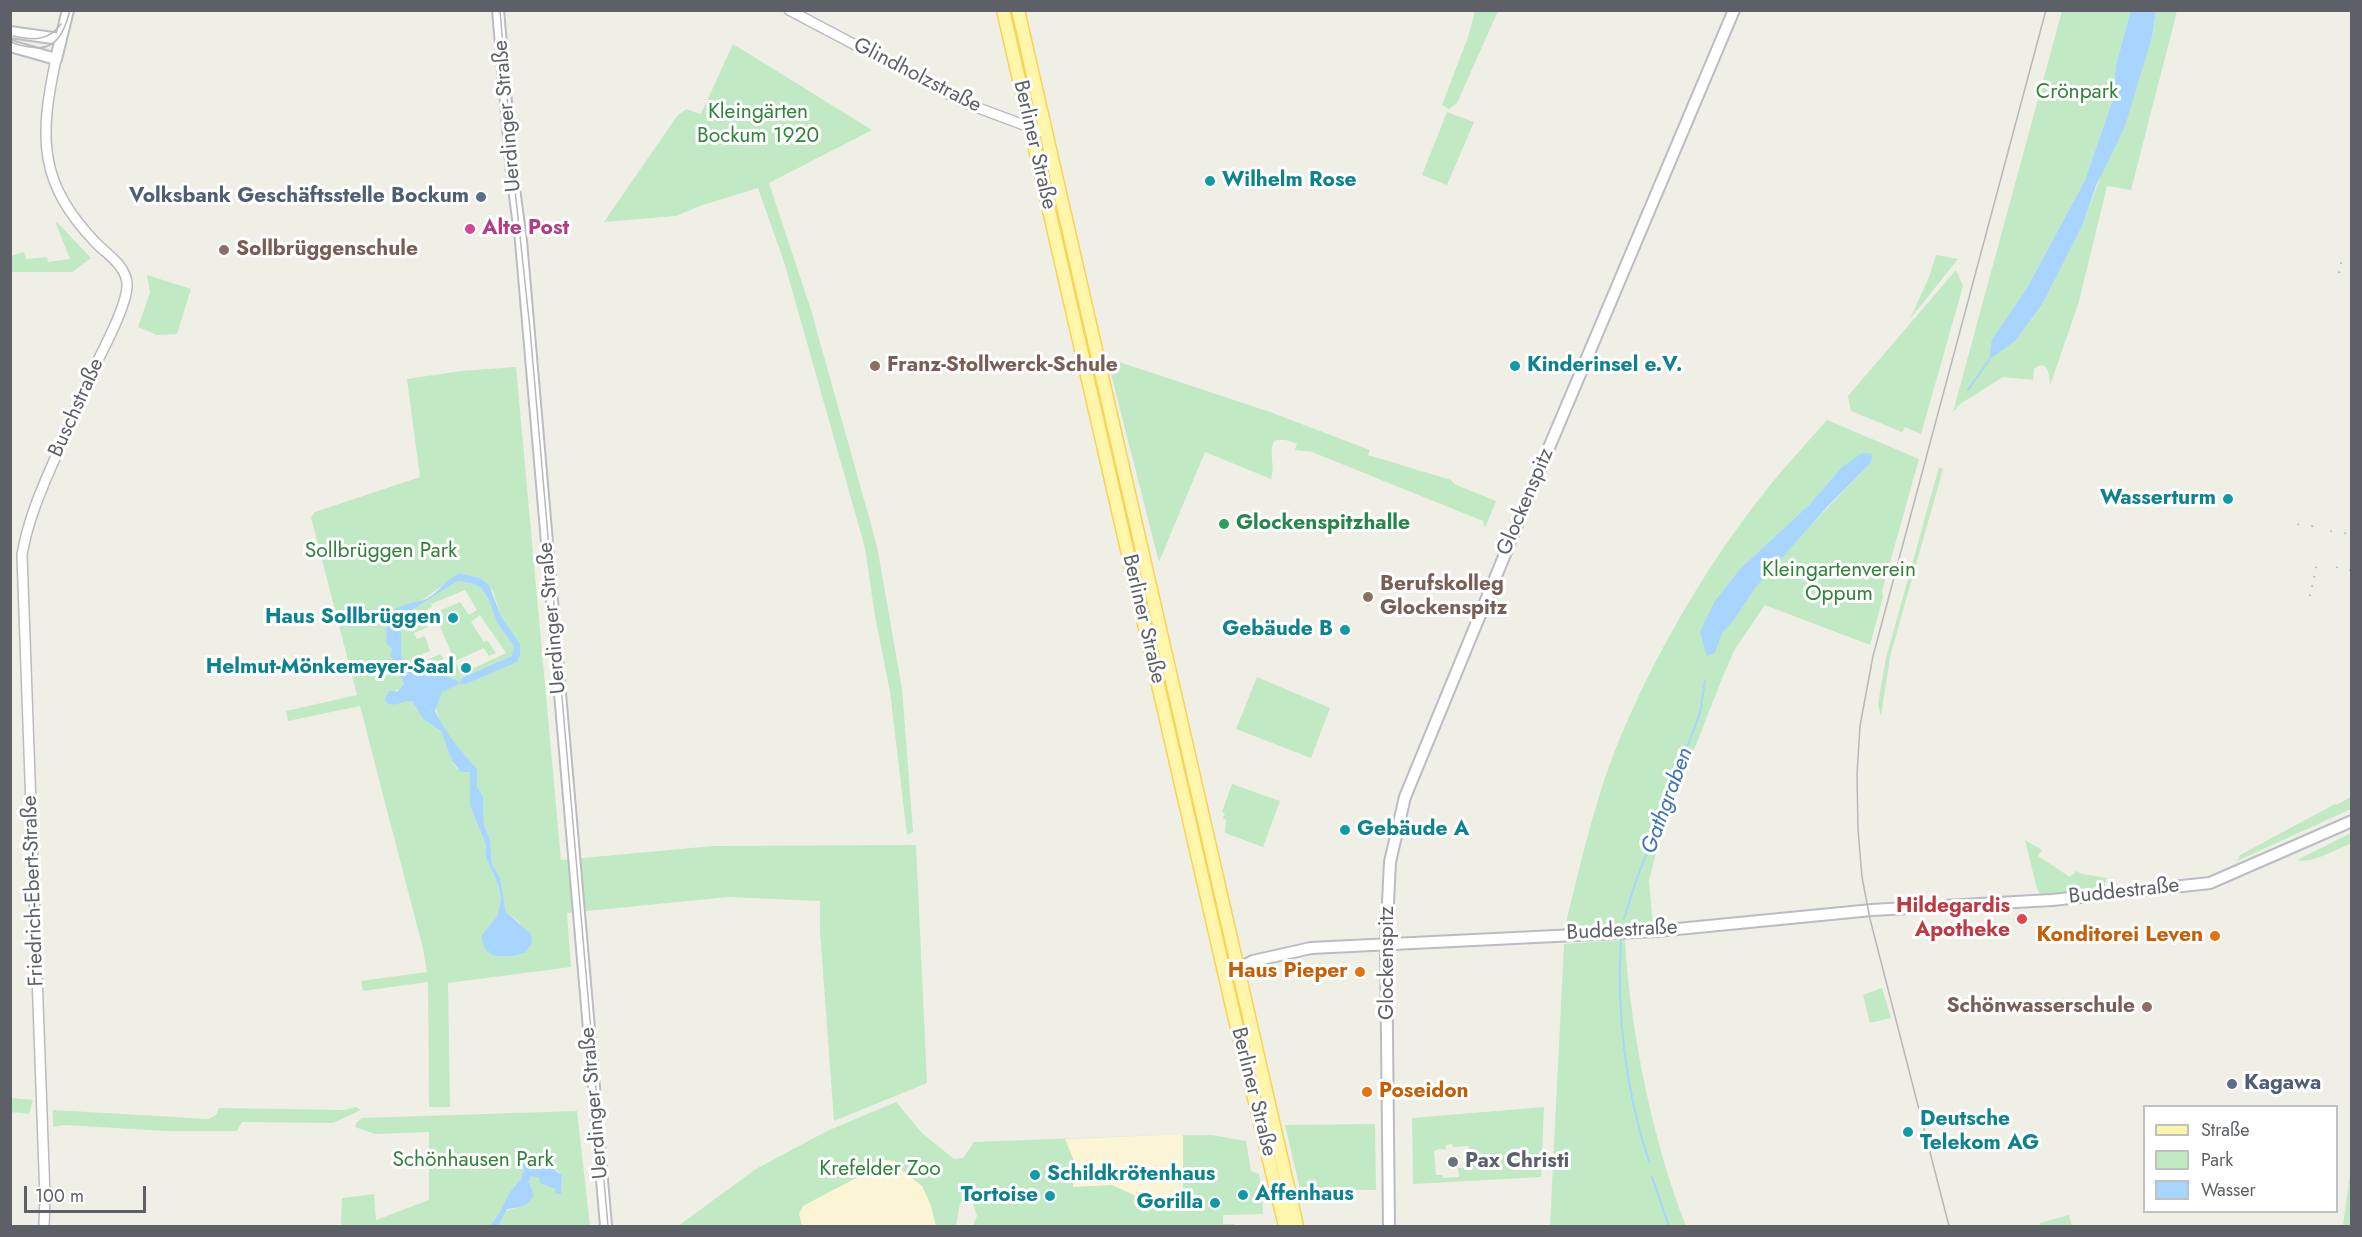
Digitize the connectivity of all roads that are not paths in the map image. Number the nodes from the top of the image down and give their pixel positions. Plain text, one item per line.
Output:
1 (68, 10) edge
2 (498, 10) edge
3 (789, 10) edge
4 (1003, 10) edge
5 (1018, 10) edge
6 (1734, 10) edge
7 (10, 32) edge
8 (60, 39) junction
9 (10, 46) edge
10 (56, 59) junction
11 (1030, 128) junction
12 (1048, 134) junction
13 (22, 555) joint
14 (2352, 821) edge
15 (1386, 943) junction
16 (1237, 969) junction
17 (1225, 976) junction
18 (44, 1227) edge
19 (606, 1227) edge
20 (1285, 1227) edge
21 (1297, 1227) edge
22 (1389, 1227) edge

1 - 8 main road
2 - 19 main road, Uerdinger Straße
3 - 11 street, Glindholzstraße
4 - 11 main road, Berliner Straße
5 - 12 main road, Berliner Straße
6 - 15 main road, Glockenspitz
7 - 8 main road
8 - 10 main road
9 - 10 main road
10 - 13 street, Buschstraße
11 - 12 street, Glindholzstraße
11 - 17 main road, Berliner Straße
12 - 16 main road, Berliner Straße
13 - 18 street, Friedrich-Ebert-Straße
14 - 15 main road, Buddestraße
15 - 16 main road, Buddestraße
15 - 22 main road, Glockenspitz
16 - 17 main road, Buddestraße
16 - 21 main road, Berliner Straße
17 - 20 main road, Berliner Straße

